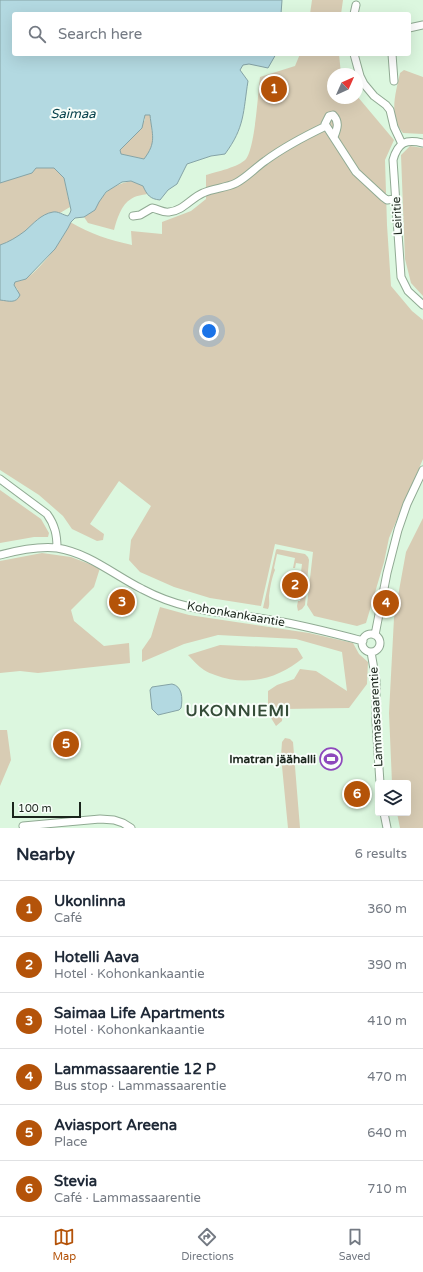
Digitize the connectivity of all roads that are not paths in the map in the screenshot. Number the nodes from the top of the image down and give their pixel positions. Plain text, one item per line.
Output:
1 (356, 6) dead end
2 (354, 12) edge
3 (423, 25) edge
4 (411, 28) edge
5 (355, 56) edge
6 (392, 56) edge
7 (394, 81) dead end
8 (326, 125) junction
9 (334, 137) junction
10 (423, 143) edge
11 (402, 144) junction
12 (395, 199) junction
13 (133, 216) dead end
14 (423, 305) edge
15 (423, 470) edge
16 (0, 479) edge
17 (57, 548) junction
18 (0, 555) edge
19 (375, 635) junction
20 (363, 641) junction
21 (371, 652) junction
22 (380, 780) edge
23 (385, 816) edge
24 (42, 826) edge
25 (24, 828) edge
26 (131, 828) edge
27 (387, 828) edge

1 - 2 street
3 - 4 street
5 - 11 street
6 - 7 street
8 - 9 street
8 - 9 street
8 - 13 street
9 - 12 street
10 - 11 street
11 - 12 street, Leiritie
12 - 14 street, Leiritie
15 - 19 street
16 - 17 street
17 - 18 street, Kohonkankaantie
17 - 20 street, Kohonkankaantie
19 - 20 street
19 - 21 street
20 - 21 street
21 - 22 street, Lammassaarentie
23 - 27 street
24 - 25 street
24 - 26 street

